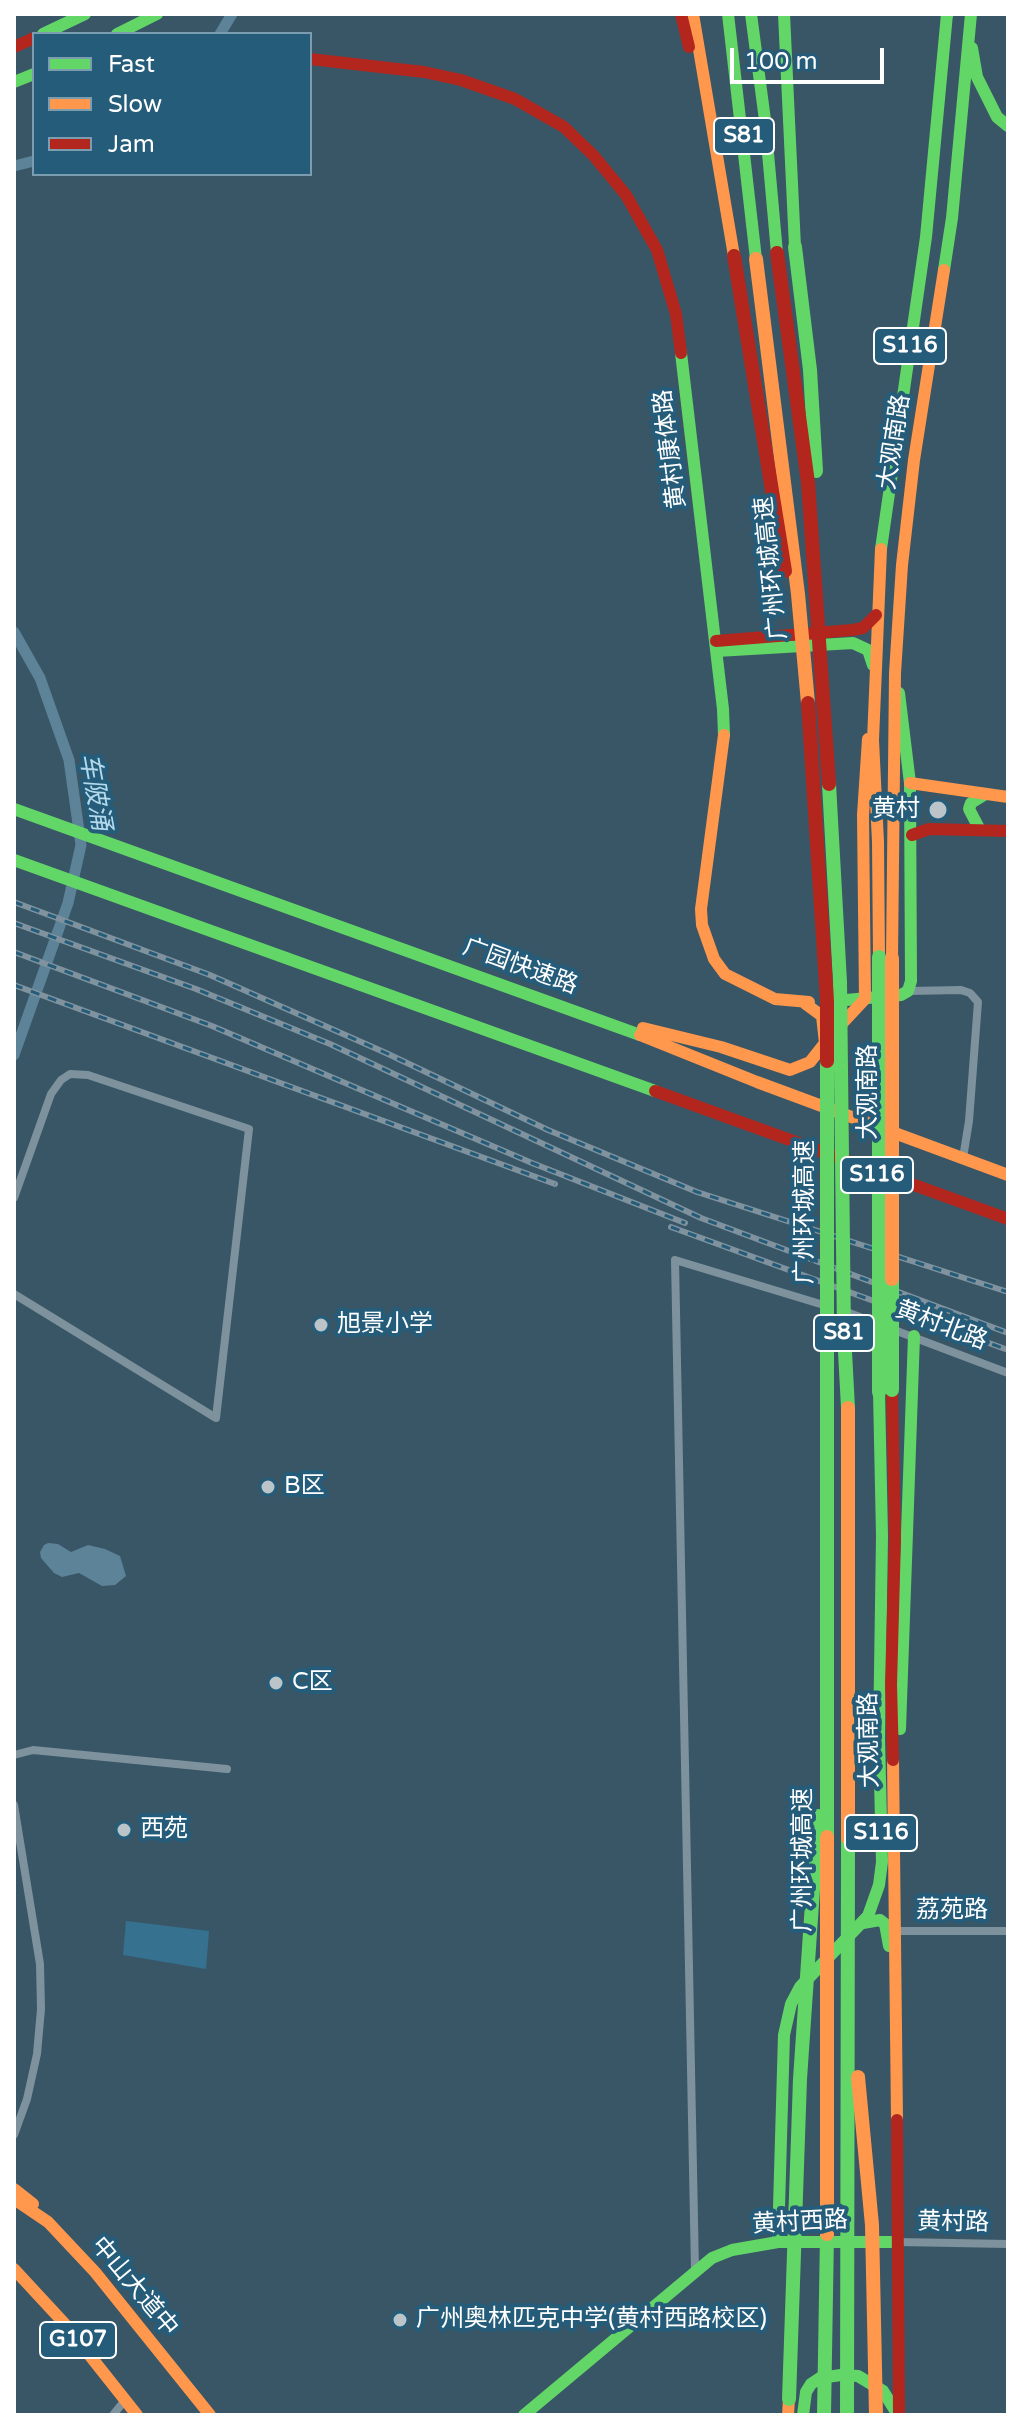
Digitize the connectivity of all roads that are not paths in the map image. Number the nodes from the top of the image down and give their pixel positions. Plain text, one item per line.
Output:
1 (85, 14) edge
2 (681, 14) edge
3 (693, 14) edge
4 (727, 14) edge
5 (751, 14) edge
6 (784, 14) edge
7 (971, 14) edge
8 (153, 15) edge
9 (947, 15) edge
10 (970, 30) junction
11 (47, 32) edge
12 (121, 32) edge
13 (312, 59) edge
14 (1008, 126) edge
15 (717, 159) junction
16 (876, 615) junction
17 (716, 646) junction
18 (895, 673) junction
19 (875, 677) junction
20 (910, 783) junction
21 (987, 794) junction
22 (1008, 797) edge
23 (19, 810) edge
24 (980, 830) junction
25 (1008, 831) edge
26 (912, 835) junction
27 (17, 861) edge
28 (838, 944) junction
29 (885, 958) junction
30 (908, 991) junction
31 (865, 999) junction
32 (803, 1002) junction
33 (591, 1016) junction
34 (826, 1037) junction
35 (963, 1159) junction
36 (1008, 1175) edge
37 (14, 1198) edge
38 (1008, 1219) edge
39 (14, 1294) edge
40 (914, 1336) junction
41 (1008, 1373) edge
42 (886, 1391) junction
43 (826, 1743) junction
44 (14, 1755) edge
45 (892, 1764) junction
46 (227, 1769) dead end
47 (14, 1805) edge
48 (863, 1923) junction
49 (897, 1931) junction
50 (1008, 1931) edge
51 (847, 1971) junction
52 (897, 2025) junction
53 (14, 2135) edge
54 (14, 2189) edge
55 (14, 2199) edge
56 (48, 2222) junction
57 (778, 2242) junction
58 (898, 2242) junction
59 (1008, 2244) edge
60 (14, 2269) edge
61 (695, 2270) junction
62 (125, 2400) junction
63 (113, 2415) edge
64 (137, 2415) edge
65 (210, 2415) edge
66 (524, 2415) edge
67 (788, 2415) edge
68 (803, 2415) edge
69 (824, 2415) edge
70 (847, 2415) edge
71 (876, 2415) edge
72 (898, 2415) edge

1 - 11 main road
2 - 15 main road
3 - 15 main road
4 - 34 main road, 广州环城高速 / S81, bridge
5 - 28 main road, 广州环城高速 / S81, bridge
6 - 28 main road, bridge
7 - 10 main road, 大观南路 / S116
8 - 12 main road
9 - 16 main road, 大观南路 / S116
10 - 14 main road
10 - 18 main road, 大观南路 / S116
13 - 17 main road, 黄村康体路
15 - 34 main road, bridge
16 - 17 main road
16 - 19 main road, 大观南路 / S116
17 - 19 main road
17 - 32 main road, 黄村康体路
18 - 20 main road
18 - 29 main road, 大观南路 / S116
19 - 29 main road, 大观南路 / S116
19 - 31 main road
20 - 21 main road
20 - 26 main road
21 - 22 main road
21 - 24 main road
23 - 33 main road, 广园快速路
24 - 25 main road
24 - 26 main road
26 - 30 main road
27 - 38 main road
28 - 51 main road, 广州环城高速 / S81, bridge
29 - 42 main road, 大观南路 / S116, bridge
30 - 31 main road, 黄村康体路
30 - 35 street
31 - 32 main road, 黄村康体路
31 - 34 main road
32 - 34 main road
33 - 34 main road
33 - 35 main road, 广园快速路
34 - 43 main road, 广州环城高速 / S81, bridge
35 - 36 main road, 广园快速路
37 - 39 street
40 - 41 street, 黄村北路
40 - 45 main road
40 - 61 street, 黄村北路
42 - 45 main road, 大观南路 / S116
42 - 48 main road, 大观南路 / S116
43 - 67 main road, bridge
43 - 69 main road, 广州环城高速 / S81, bridge
44 - 46 street
45 - 49 main road, 大观南路 / S116
47 - 53 street
48 - 52 main road
48 - 57 main road, 大观南路 / S116
49 - 50 street, 荔苑路
49 - 52 main road, 大观南路 / S116
51 - 70 main road, 广州环城高速 / S81, bridge
51 - 71 main road, bridge
52 - 58 main road, 大观南路 / S116
54 - 56 main road
55 - 56 main road, 中山大道中
56 - 65 main road, 中山大道中
57 - 58 main road, 黄村西路
57 - 61 main road, 黄村西路
58 - 59 street, 黄村路
58 - 72 main road, 大观南路
60 - 62 main road, G107
61 - 66 main road, 黄村西路
62 - 63 street
62 - 64 main road, G107
68 - 72 main road

